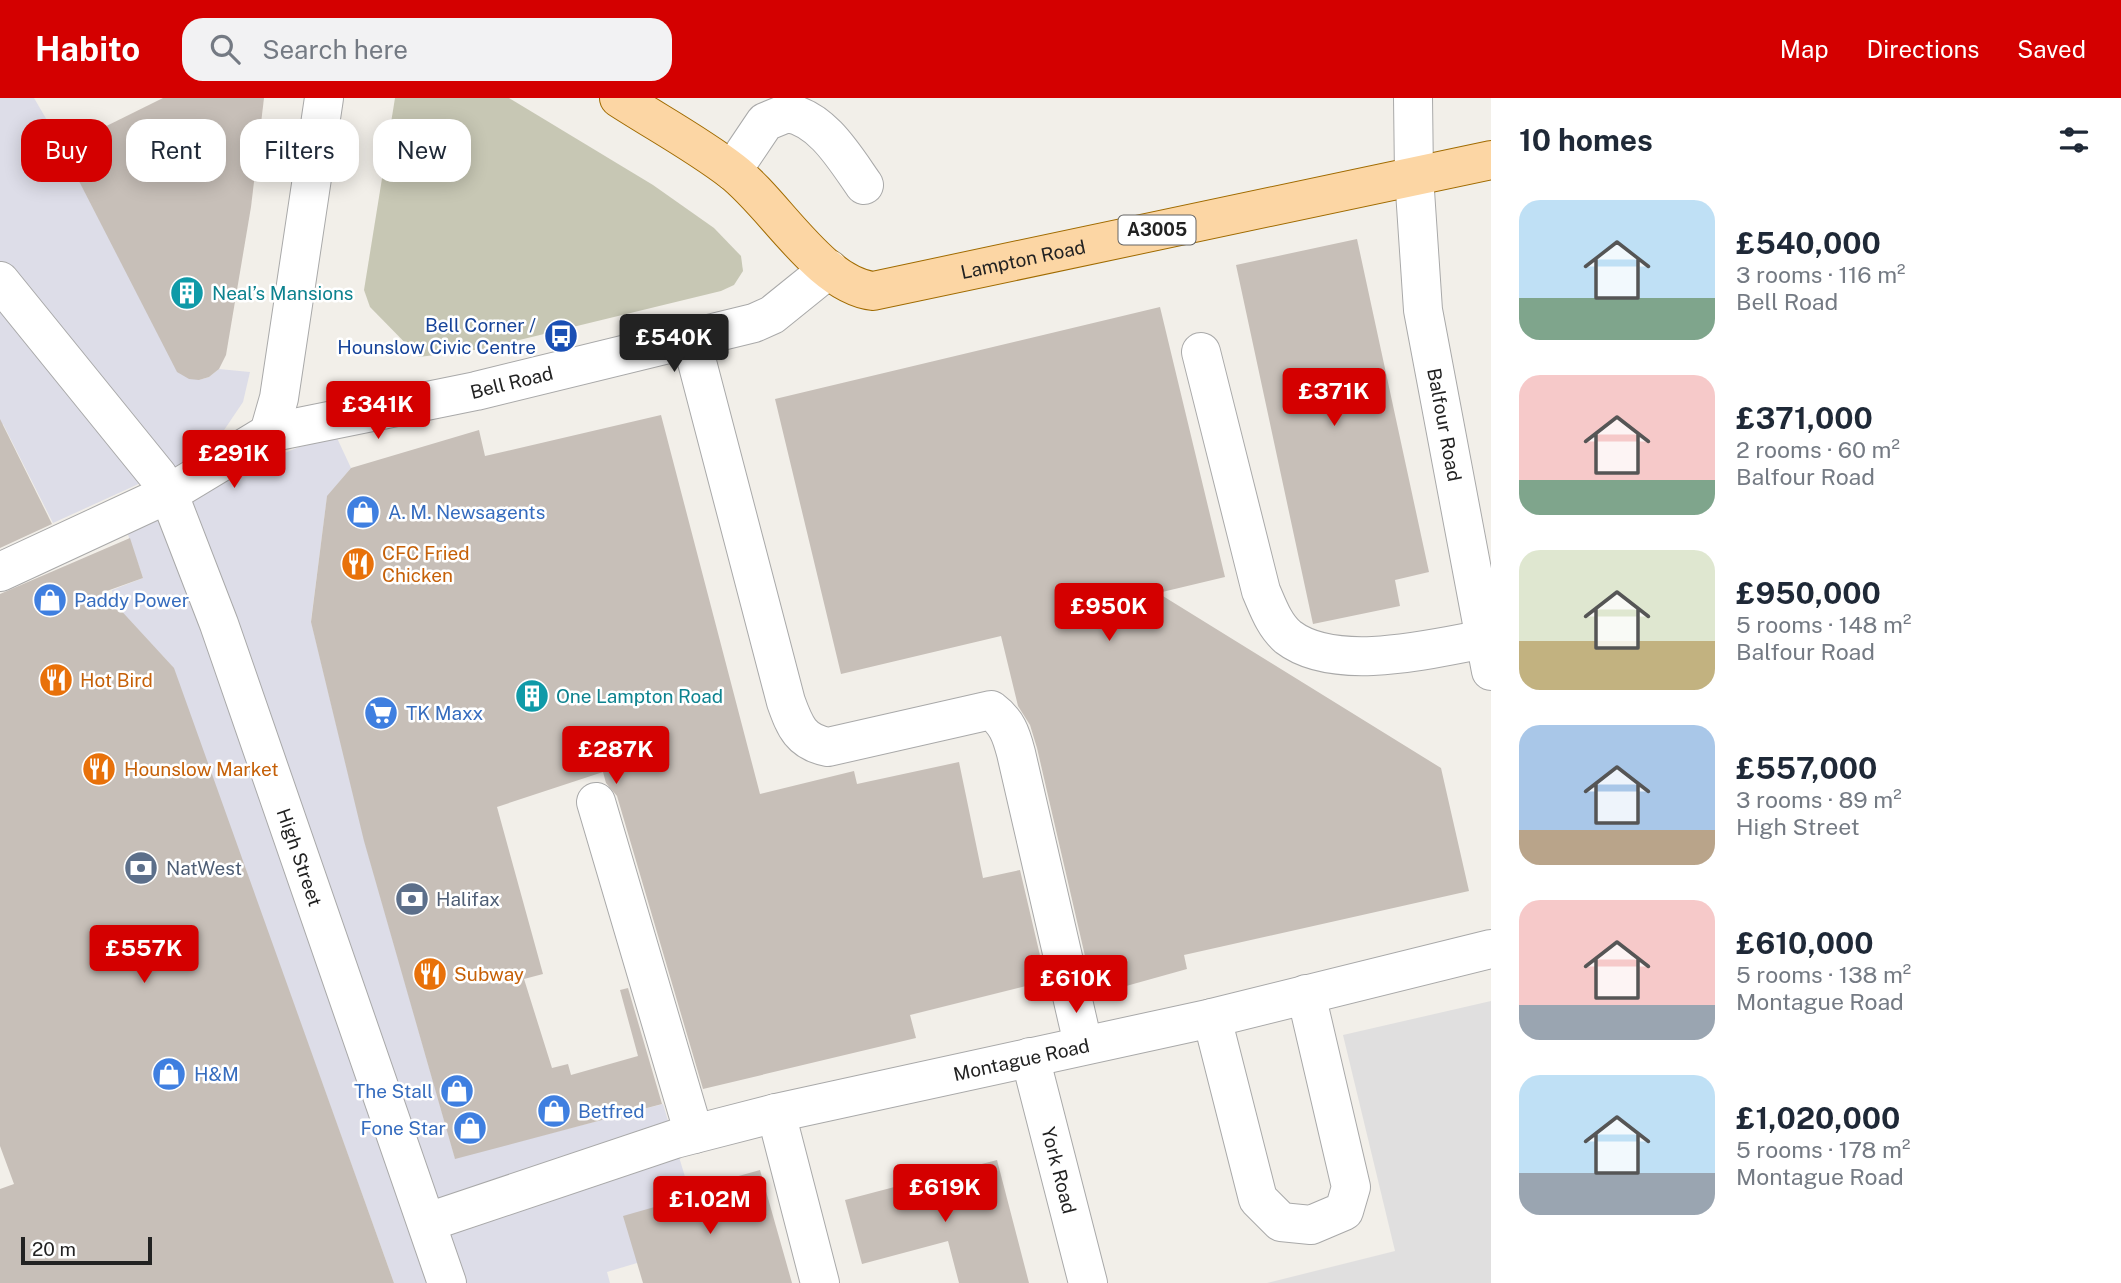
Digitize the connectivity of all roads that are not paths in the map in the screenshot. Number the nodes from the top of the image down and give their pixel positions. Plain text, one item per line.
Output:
1 (324, 98) edge
2 (619, 98) edge
3 (1413, 98) edge
4 (1491, 160) edge
5 (733, 171) junction
6 (1414, 176) junction
7 (864, 185) dead end
8 (829, 270) junction
9 (0, 281) edge
10 (691, 339) junction
11 (1201, 352) dead end
12 (269, 433) junction
13 (168, 494) junction
14 (0, 572) edge
15 (1488, 655) edge
16 (596, 802) dead end
17 (1491, 949) edge
18 (1306, 994) junction
19 (1212, 1018) junction
20 (1083, 1044) junction
21 (1030, 1057) junction
22 (776, 1113) junction
23 (684, 1137) junction
24 (428, 1222) junction
25 (447, 1283) edge
26 (820, 1283) edge
27 (1088, 1283) edge

1 - 12 street
2 - 5 main road, Lampton Road / A3005
3 - 6 street, Balfour Road
4 - 6 main road, Lampton Road / A3005
5 - 7 street
5 - 8 main road, Lampton Road / A3005
6 - 8 main road, Lampton Road / A3005
6 - 15 street, Balfour Road
8 - 10 street, Bell Road
9 - 13 street, High Street
10 - 12 street, Bell Road
10 - 20 street
11 - 15 street
12 - 13 street, Bell Road
13 - 14 street, Bell Road
13 - 24 street, High Street
16 - 23 street
17 - 18 street, Montague Road
18 - 19 street, Montague Road
18 - 19 street
19 - 20 street, Montague Road
20 - 21 street, Montague Road
21 - 22 street, Montague Road
21 - 27 street, York Road
22 - 23 street, Montague Road
22 - 26 street
23 - 24 street
24 - 25 street, High Street

